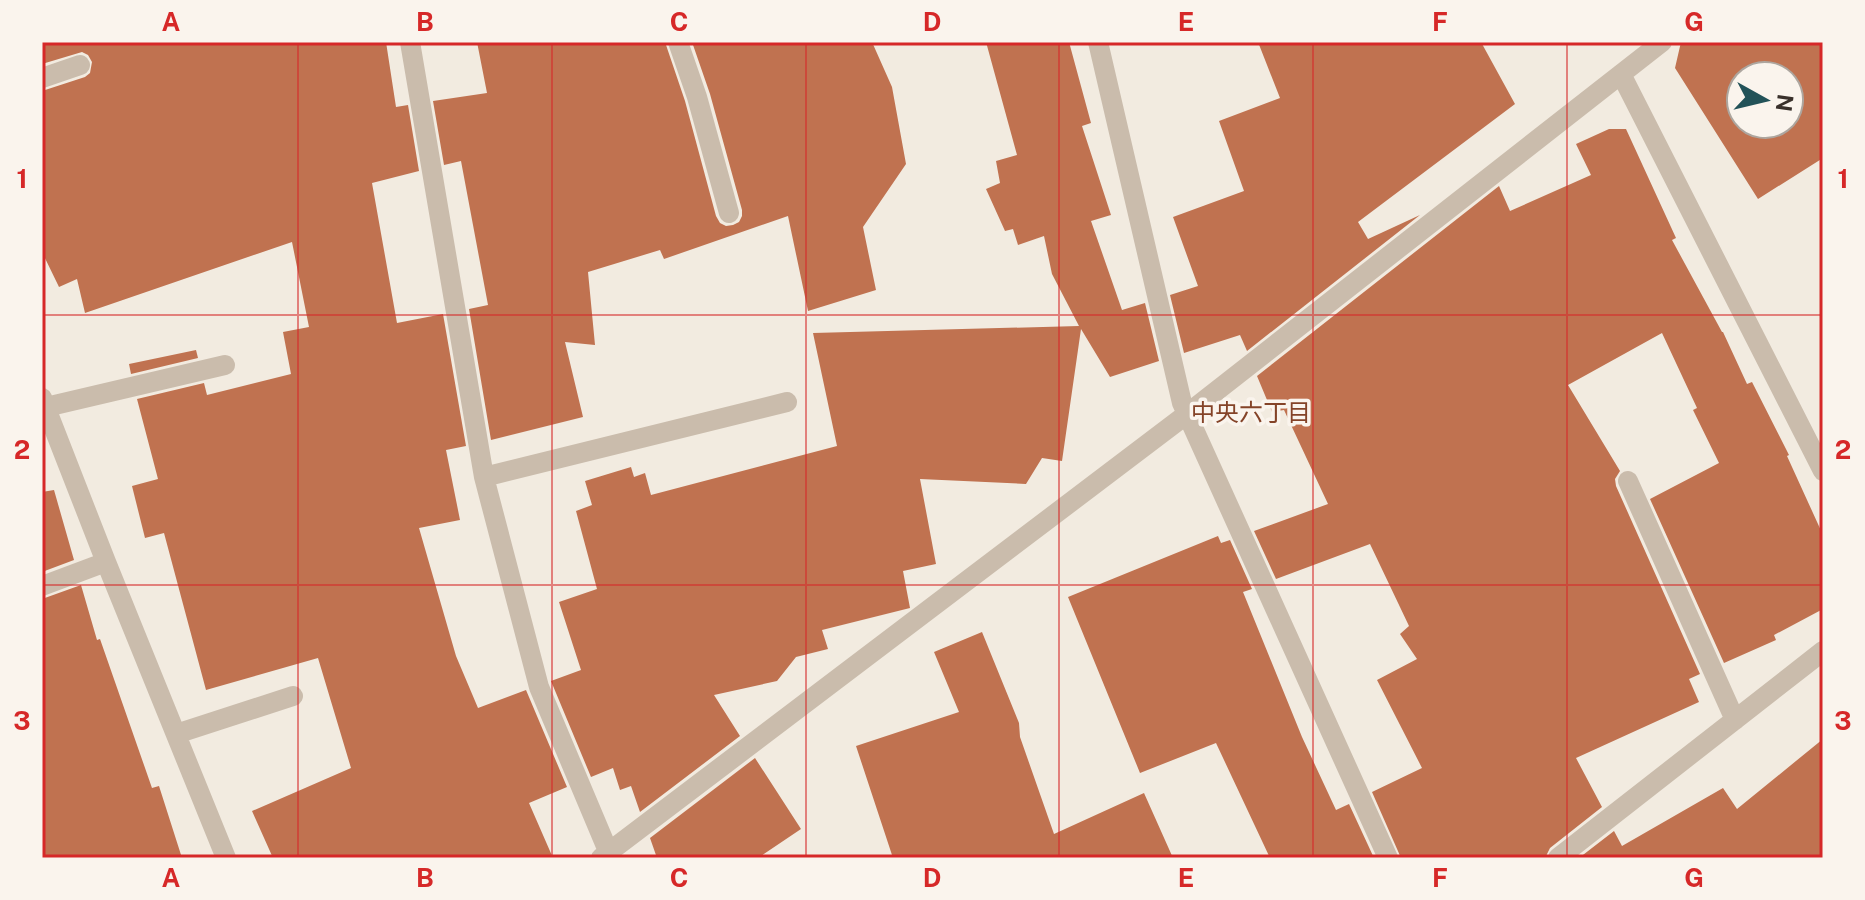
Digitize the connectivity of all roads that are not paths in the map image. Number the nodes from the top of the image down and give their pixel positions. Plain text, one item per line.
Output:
1 (410, 42) edge
2 (678, 42) edge
3 (1098, 42) edge
4 (1662, 42) edge
5 (80, 65) dead end
6 (1621, 74) junction
7 (42, 78) edge
8 (729, 213) dead end
9 (225, 365) dead end
10 (44, 402) edge
11 (787, 402) dead end
12 (1187, 414) junction
13 (1823, 471) edge
14 (484, 477) junction
15 (1628, 481) dead end
16 (106, 562) junction
17 (42, 586) edge
18 (1823, 651) edge
19 (293, 696) dead end
20 (1735, 720) junction
21 (176, 734) junction
22 (607, 856) edge
23 (226, 858) edge
24 (1388, 858) edge
25 (1558, 858) edge

1 - 14 street
2 - 8 street
3 - 12 street
4 - 6 street
5 - 7 street
6 - 12 street
6 - 13 street
9 - 10 street
10 - 16 street
11 - 14 street
12 - 22 street
12 - 24 street
14 - 22 street
15 - 20 street
16 - 17 street
16 - 21 street
18 - 20 street
19 - 21 street
20 - 25 street
21 - 23 street

